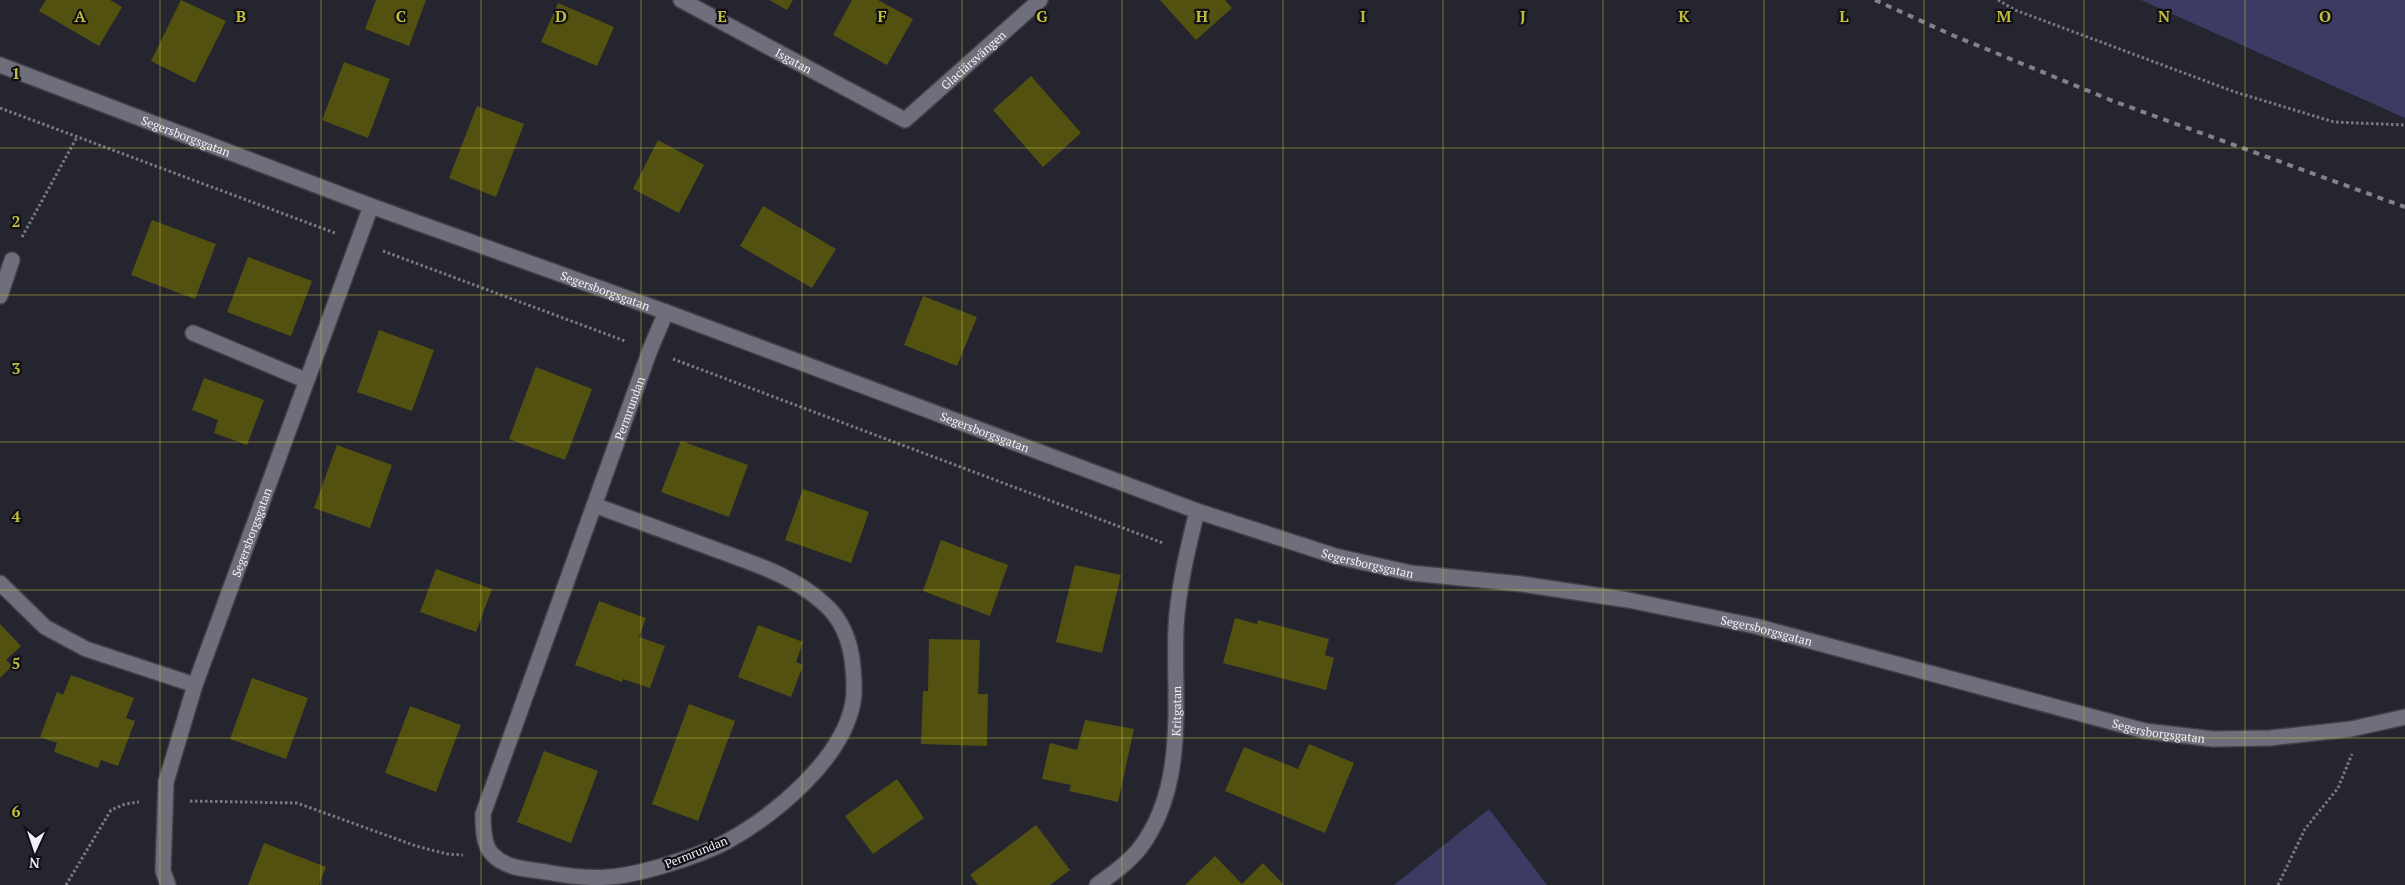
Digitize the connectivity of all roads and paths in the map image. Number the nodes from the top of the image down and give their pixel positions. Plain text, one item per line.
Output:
1 (681, 0) edge
2 (1040, 0) edge
3 (1998, 0) edge
4 (0, 65) edge
5 (0, 108) edge
6 (906, 120) joint
7 (2405, 125) edge
8 (77, 137) junction
9 (371, 206) junction
10 (358, 241) junction
11 (12, 260) joint
12 (0, 296) edge
13 (666, 312) junction
14 (193, 333) dead end
15 (650, 350) junction
16 (305, 380) junction
17 (594, 505) junction
18 (1197, 511) junction
19 (1188, 552) junction
20 (0, 583) edge
21 (195, 685) junction
22 (2405, 717) edge
23 (2351, 730) junction
24 (164, 800) junction
25 (491, 853) junction
26 (66, 885) edge
27 (168, 885) edge
28 (1097, 885) edge
29 (2278, 885) edge

1 - 6 street, Isgatan
2 - 6 street, Glaciärsvängen
3 - 7 path
4 - 9 street, Segersborgsgatan
5 - 8 path
8 - 10 path
8 - 11 path
9 - 10 street, Segersborgsgatan
9 - 13 street, Segersborgsgatan
10 - 15 path
10 - 16 street, Segersborgsgatan
11 - 12 street
13 - 15 street, Permrundan
13 - 18 street, Segersborgsgatan
14 - 16 street
15 - 17 street, Permrundan
15 - 19 path
16 - 21 street, Segersborgsgatan
17 - 25 street, Permrundan
17 - 25 street, Permrundan
18 - 19 street, Kritgatan
18 - 23 street, Segersborgsgatan
19 - 28 street, Kritgatan
20 - 21 street
21 - 24 street, Segersborgsgatan
22 - 23 street, Segersborgsgatan
23 - 29 path
24 - 25 path
24 - 26 path
24 - 27 street, Segersborgsgatan

